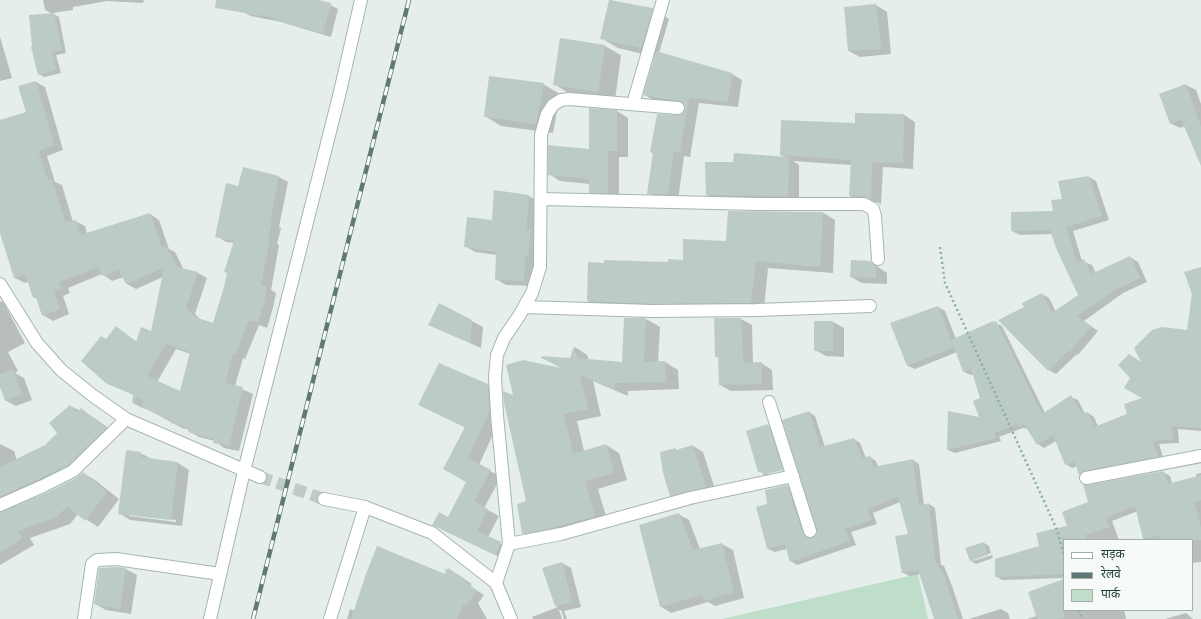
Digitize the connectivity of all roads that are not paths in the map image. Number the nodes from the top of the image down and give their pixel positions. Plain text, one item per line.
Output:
1 (361, 0) edge
2 (663, 0) edge
3 (633, 104) junction
4 (678, 108) dead end
5 (540, 199) junction
6 (878, 259) dead end
7 (0, 284) edge
8 (870, 306) dead end
9 (524, 307) junction
10 (769, 402) dead end
11 (126, 419) junction
12 (1201, 456) edge
13 (244, 471) junction
14 (793, 476) junction
15 (260, 477) tunnel mouth
16 (1086, 478) dead end
17 (324, 498) tunnel mouth
18 (0, 505) edge
19 (365, 507) junction
20 (810, 531) dead end
21 (509, 544) junction
22 (220, 574) junction
23 (496, 583) junction
24 (84, 619) edge
25 (210, 619) edge
26 (330, 619) edge
27 (511, 619) edge

1 - 13 street
2 - 3 street
3 - 4 street
3 - 5 street
5 - 6 street
5 - 9 street
7 - 11 street
8 - 9 street
9 - 21 street
10 - 14 street
11 - 13 street
11 - 18 street
12 - 16 street
13 - 15 street
13 - 22 street
14 - 20 street
14 - 21 street
17 - 19 street
19 - 23 street
19 - 26 street
21 - 23 street
22 - 24 street
22 - 25 street
23 - 27 street

